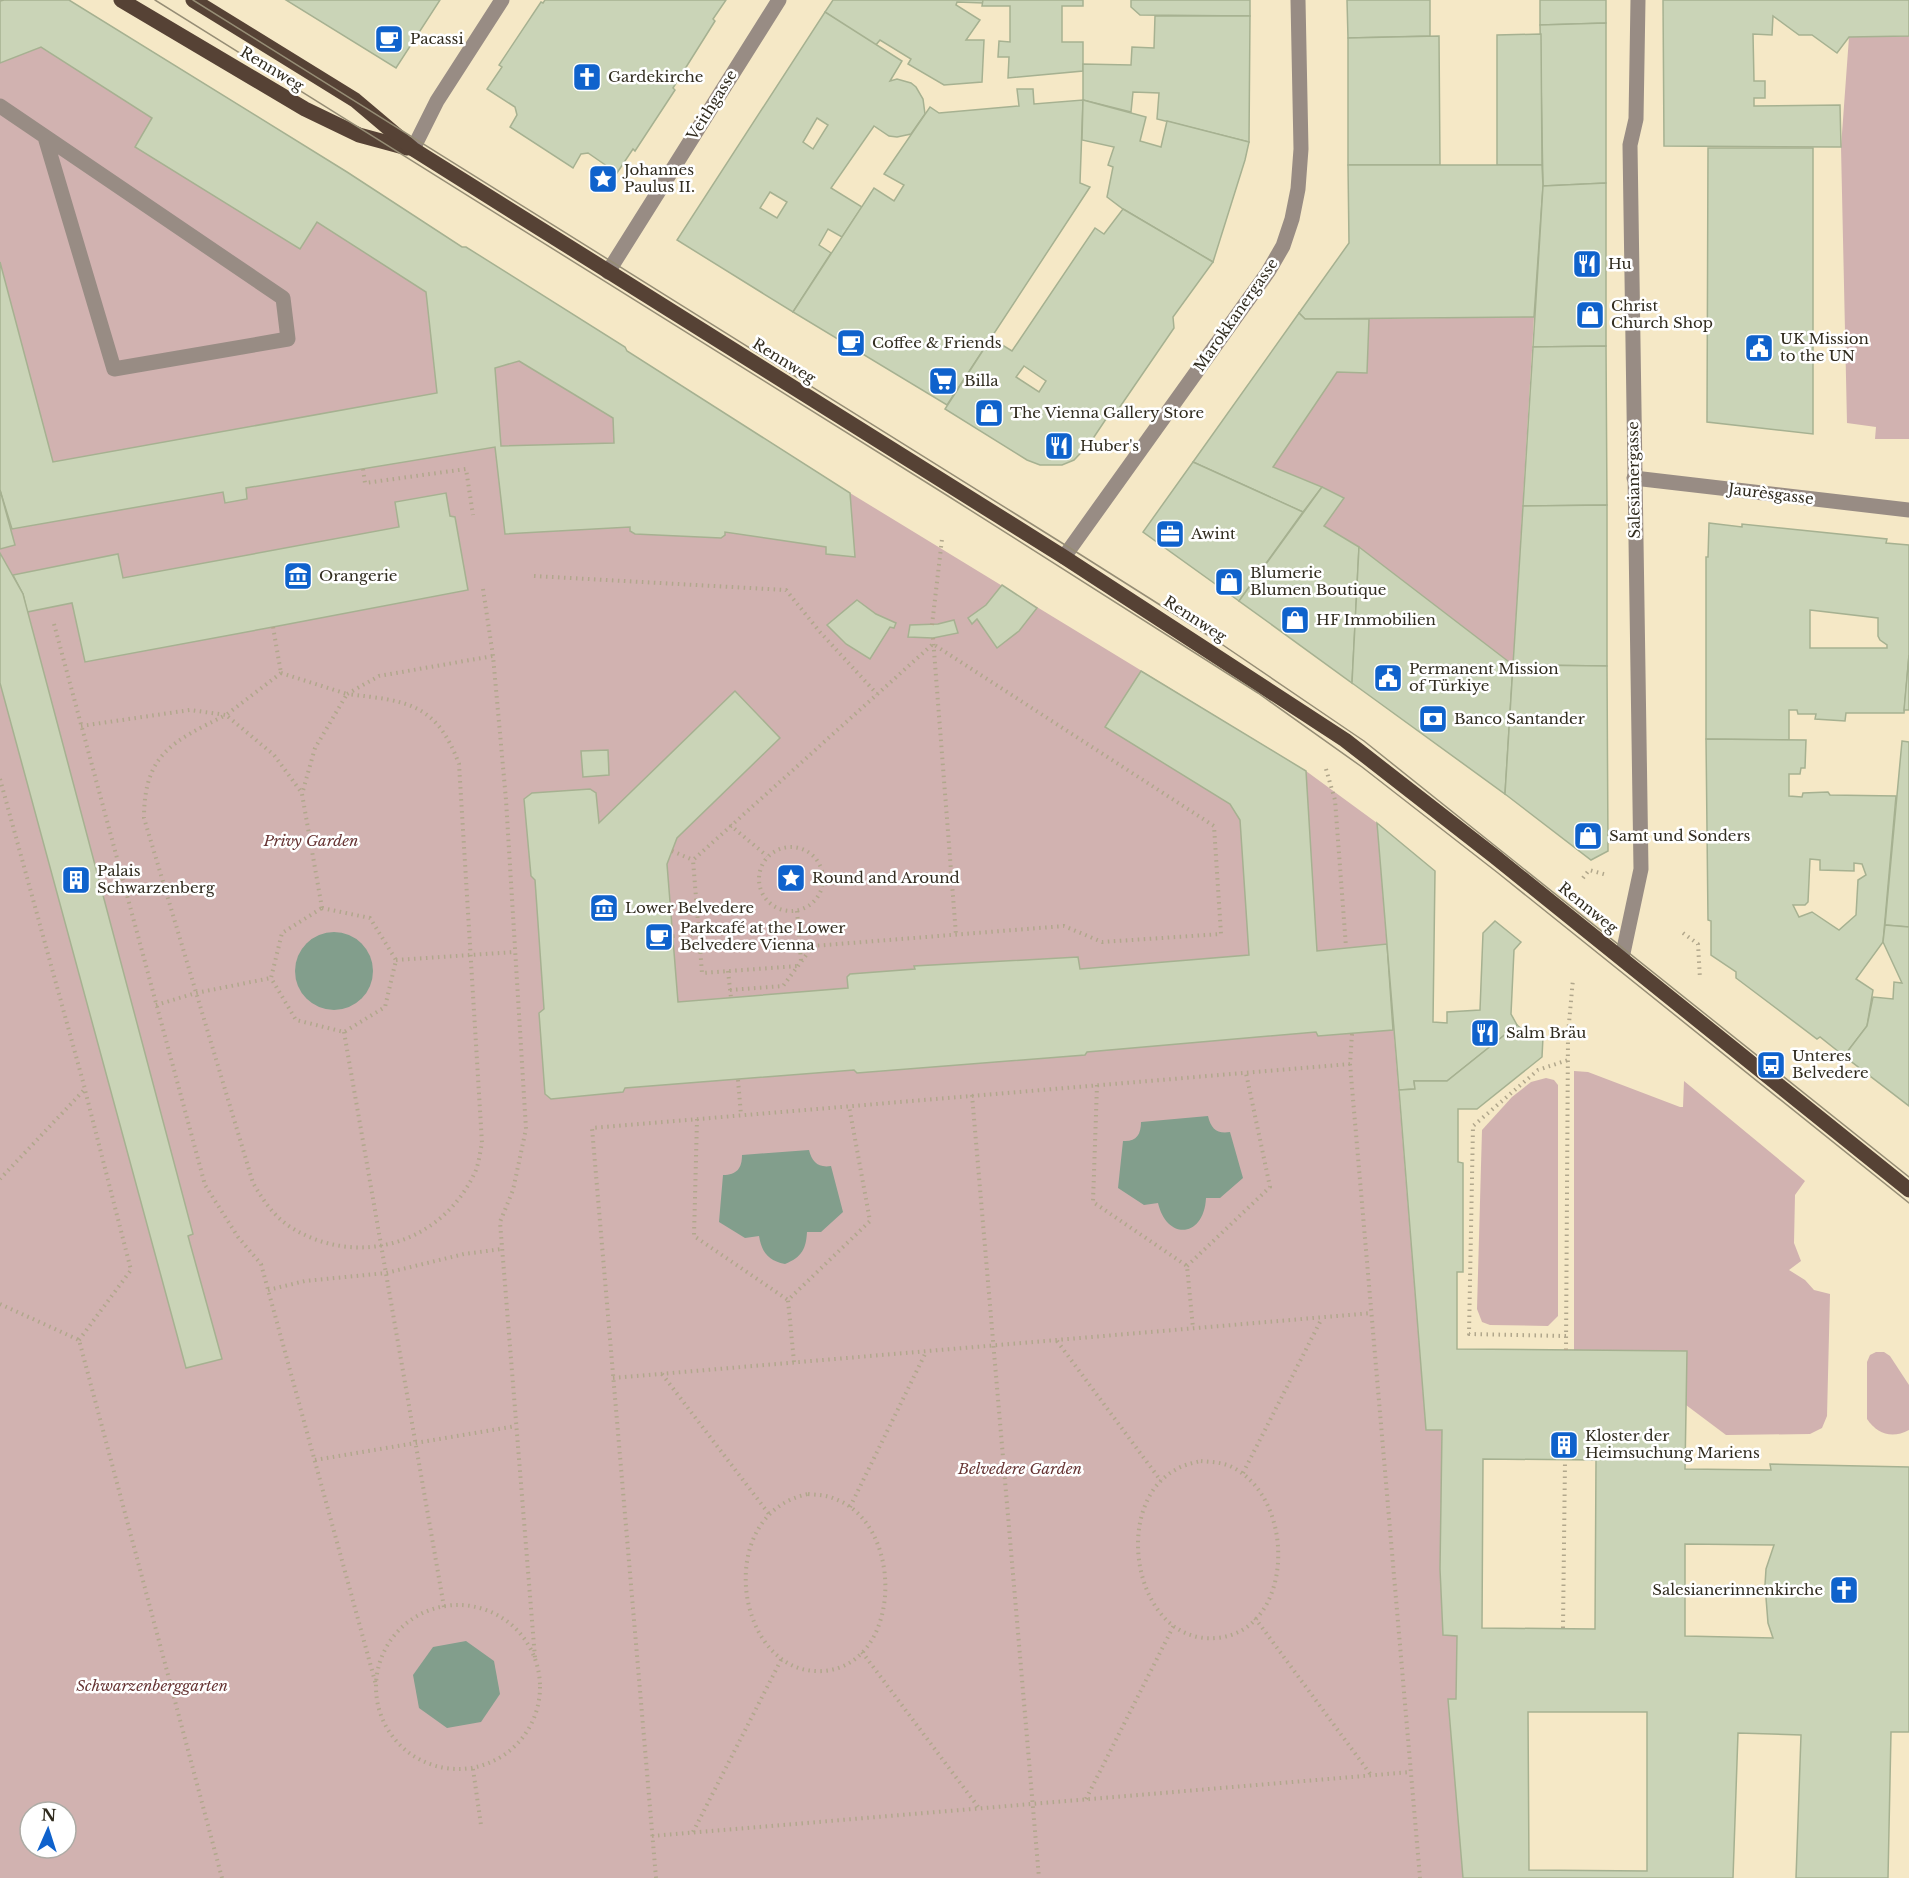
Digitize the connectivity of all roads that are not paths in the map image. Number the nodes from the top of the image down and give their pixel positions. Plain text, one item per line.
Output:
1 (121, 0) edge
2 (193, 0) edge
3 (502, 0) edge
4 (779, 0) edge
5 (1298, 0) edge
6 (1638, 0) edge
7 (0, 106) edge
8 (45, 137) junction
9 (413, 149) junction
10 (608, 272) junction
11 (1634, 478) junction
12 (1909, 510) edge
13 (1065, 557) junction
14 (1622, 958) junction
15 (1909, 1190) edge

1 - 9 main road, Rennweg
2 - 9 main road, Rennweg
3 - 9 street
4 - 10 street, Veithgasse
5 - 13 street, Marokkanergasse
6 - 11 street, Salesianergasse
7 - 8 street
8 - 8 street
9 - 10 main road, Rennweg
10 - 13 main road, Rennweg
11 - 12 street, Jaurèsgasse
11 - 14 street, Salesianergasse
13 - 14 main road, Rennweg
14 - 15 main road, Rennweg

